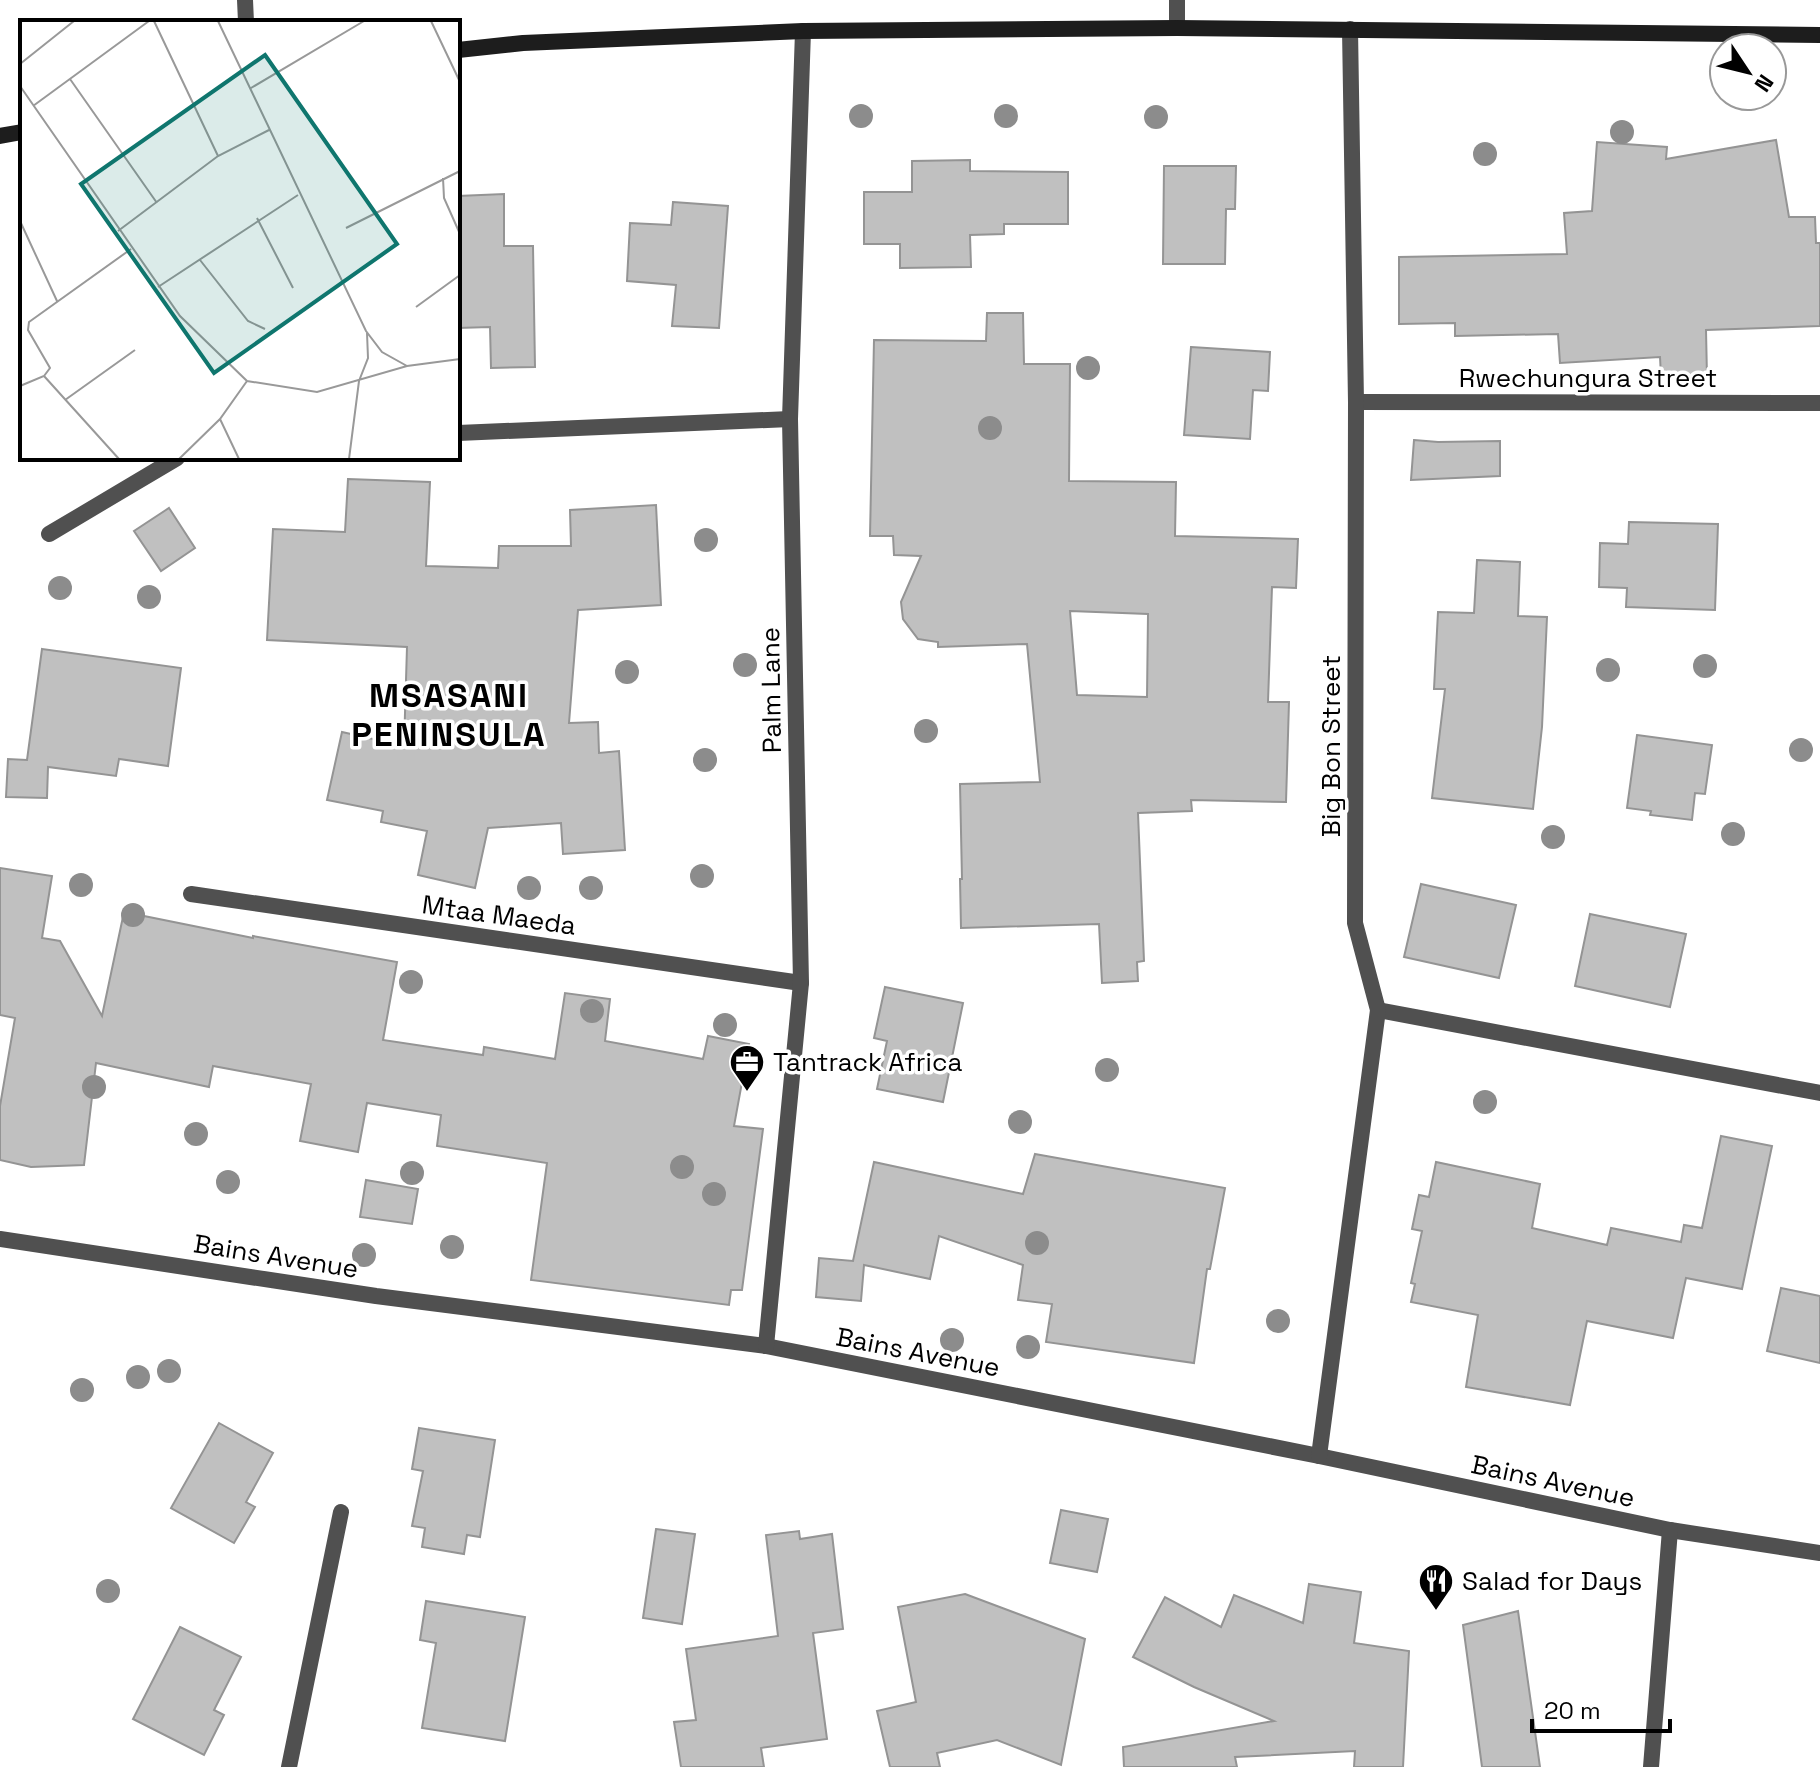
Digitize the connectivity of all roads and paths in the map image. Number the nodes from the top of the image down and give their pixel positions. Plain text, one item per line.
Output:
1 (245, 0) edge
2 (1177, 0) edge
3 (246, 20) edge
4 (1177, 28) junction
5 (1350, 29) junction
6 (803, 31) junction
7 (1820, 35) edge
8 (460, 50) edge
9 (20, 132) edge
10 (0, 136) edge
11 (1356, 402) junction
12 (1820, 403) edge
13 (790, 419) junction
14 (460, 433) edge
15 (174, 460) edge
16 (49, 534) dead end
17 (191, 894) dead end
18 (801, 983) junction
19 (1378, 1010) junction
20 (1820, 1093) edge
21 (0, 1239) edge
22 (766, 1346) junction
23 (1319, 1456) junction
24 (341, 1512) dead end
25 (1670, 1530) junction
26 (1820, 1553) edge
27 (289, 1767) edge
28 (1651, 1767) edge

1 - 3 street
2 - 4 street
4 - 5 street
4 - 6 street
5 - 7 street
5 - 11 street, Big Bon Street
6 - 8 street
6 - 13 street, Palm Lane
9 - 10 street
11 - 12 street, Rwechungura Street
11 - 19 street, Big Bon Street
13 - 14 street
13 - 18 street, Palm Lane
15 - 16 street
17 - 18 street, Mtaa Maeda
18 - 22 street, Palm Lane
19 - 20 street
19 - 23 street, Big Bon Street
21 - 22 street, Bains Avenue
22 - 23 street, Bains Avenue
23 - 25 street, Bains Avenue
24 - 27 street
25 - 26 street, Bains Avenue
25 - 28 street

